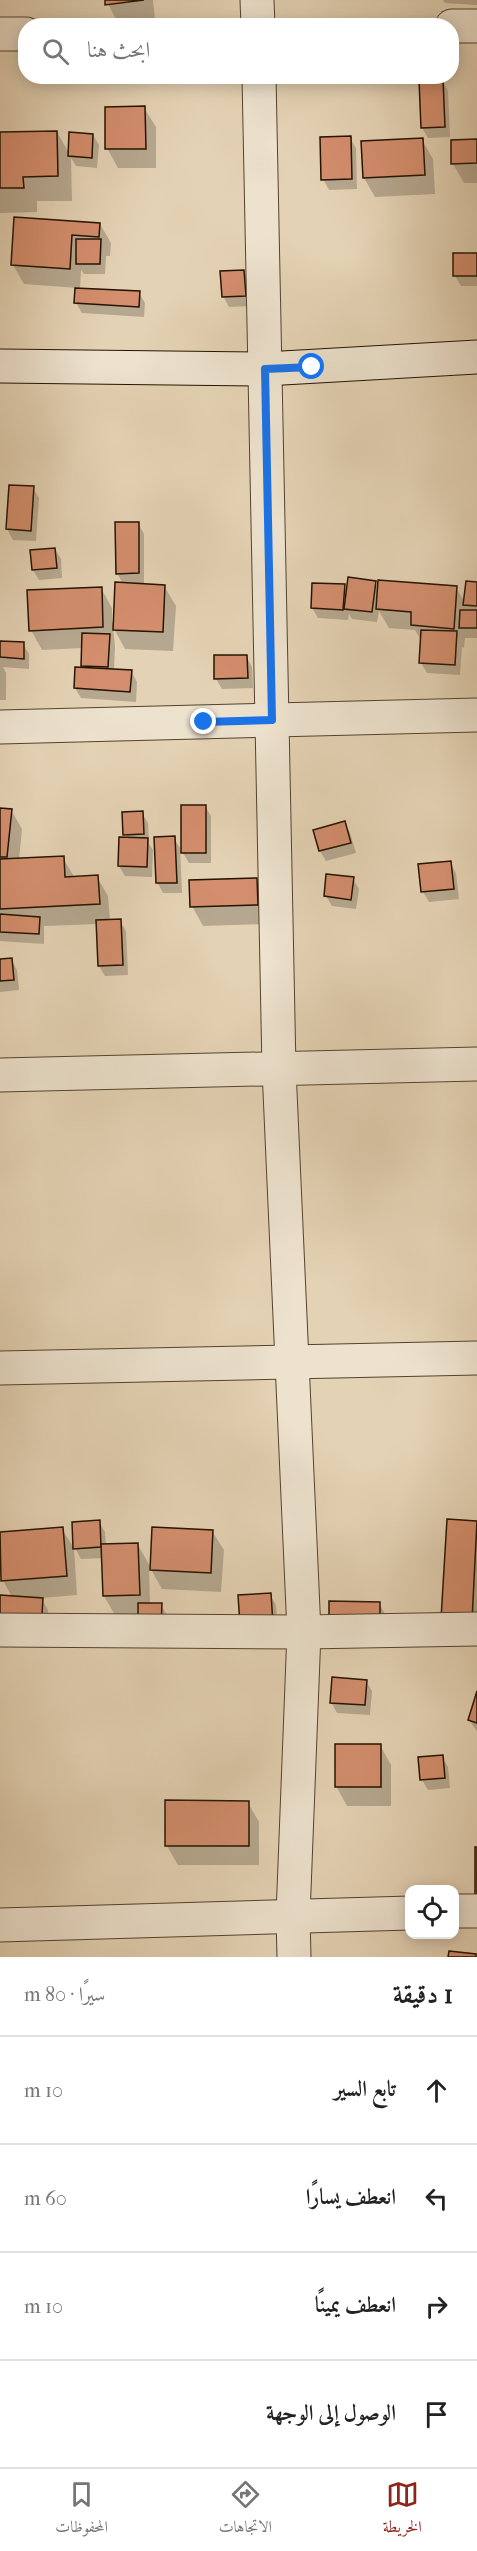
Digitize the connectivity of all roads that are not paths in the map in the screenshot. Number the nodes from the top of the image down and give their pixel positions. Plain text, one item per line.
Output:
1 (257, 0) edge
2 (258, 18) edge
3 (459, 26) edge
4 (477, 26) edge
5 (0, 34) edge
6 (18, 34) edge
7 (259, 84) edge
8 (477, 357) edge
9 (0, 366) edge
10 (265, 369) junction
11 (477, 716) edge
12 (272, 720) junction
13 (0, 727) edge
14 (477, 1064) edge
15 (279, 1069) junction
16 (0, 1075) edge
17 (477, 1358) edge
18 (293, 1362) junction
19 (0, 1368) edge
20 (477, 1629) edge
21 (0, 1630) edge
22 (304, 1632) junction
23 (459, 1911) edge
24 (477, 1911) edge
25 (405, 1913) edge
26 (293, 1916) junction
27 (0, 1925) edge
28 (294, 1957) edge

1 - 2 street
3 - 4 street
5 - 6 street
7 - 10 street
8 - 10 street
9 - 10 street
10 - 12 street
11 - 12 street
12 - 13 street
12 - 15 street
14 - 15 street
15 - 16 street
15 - 18 street
17 - 18 street
18 - 19 street
18 - 22 street
20 - 22 street
21 - 22 street
22 - 26 street
23 - 24 street
25 - 26 street
26 - 27 street
26 - 28 street

